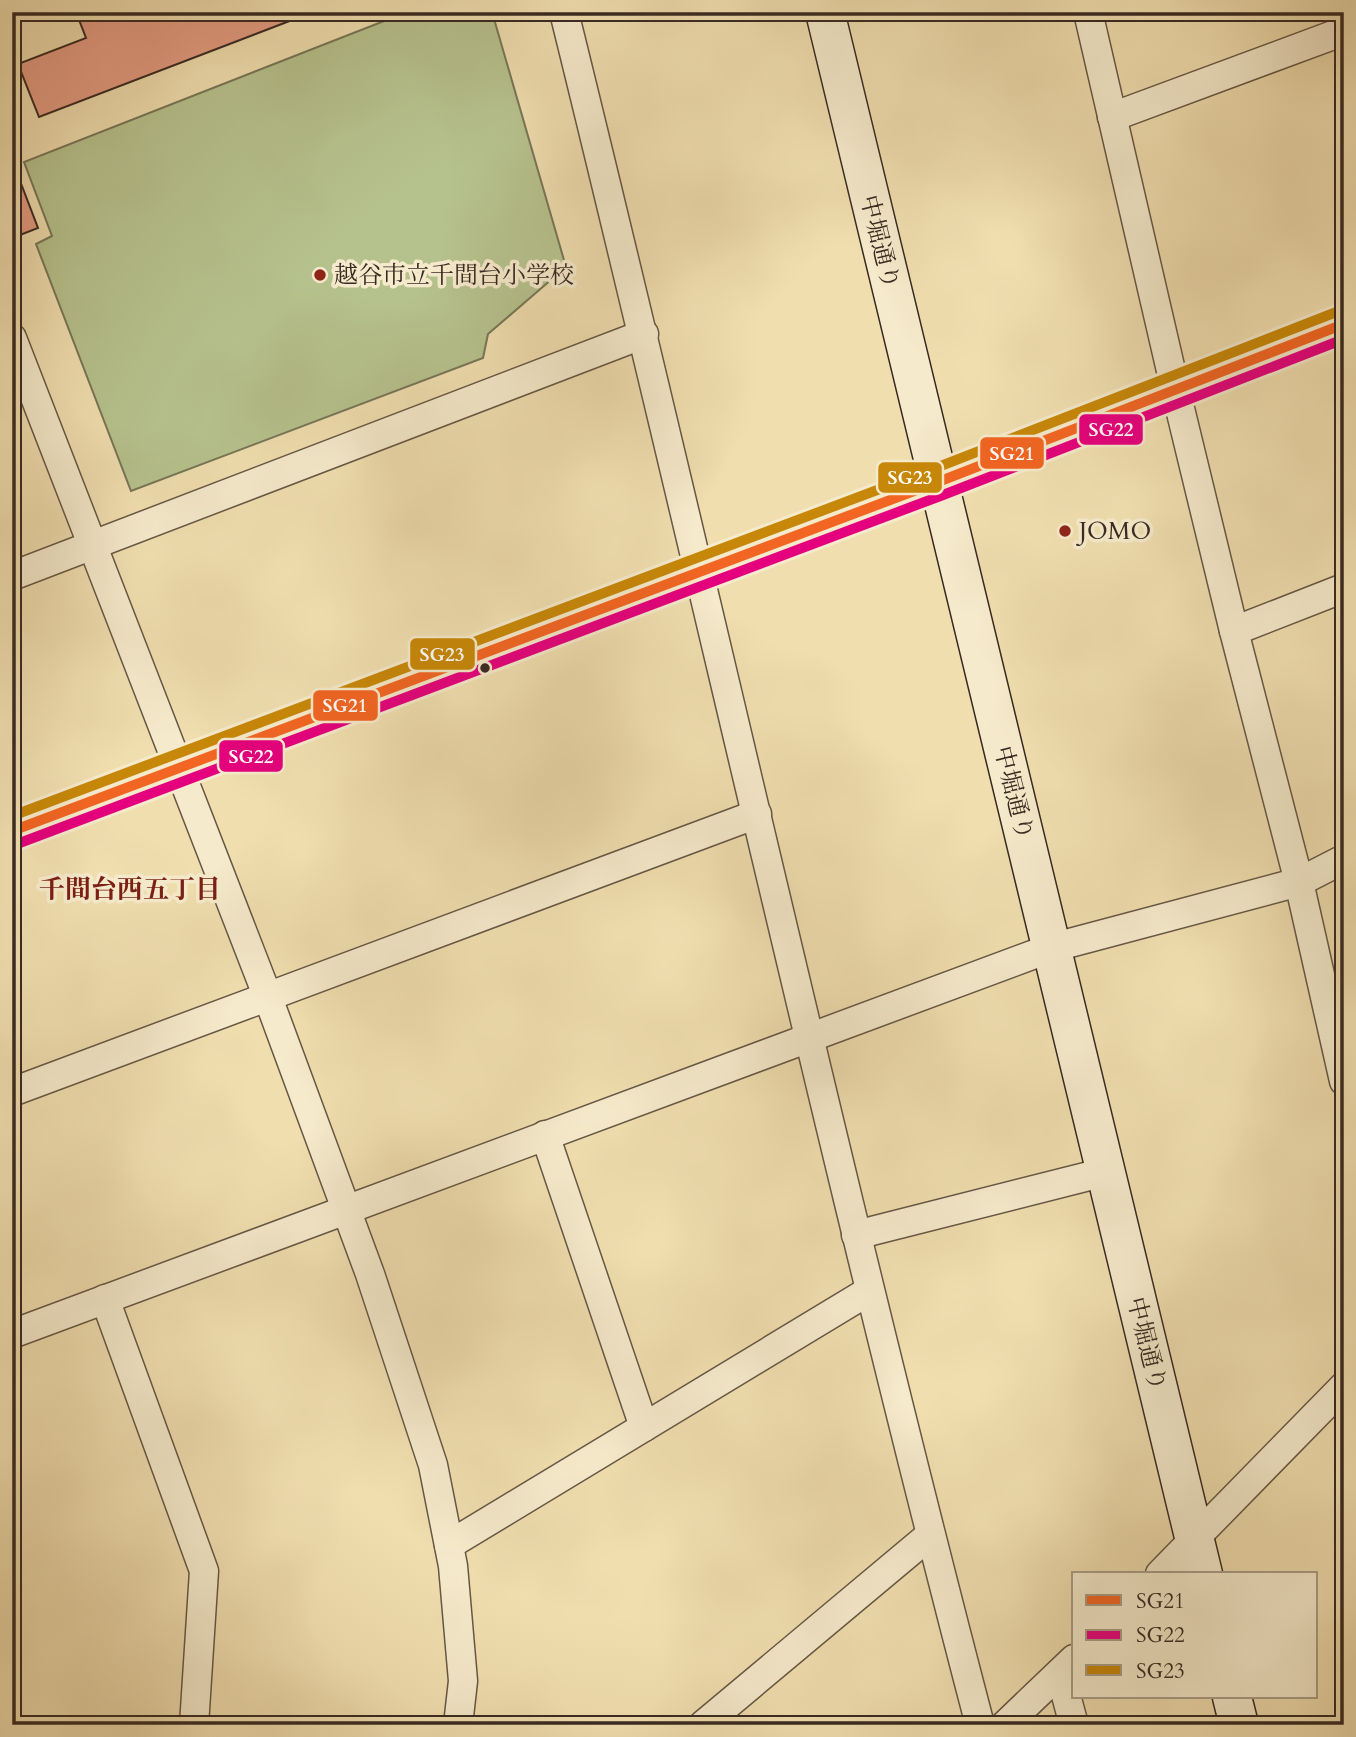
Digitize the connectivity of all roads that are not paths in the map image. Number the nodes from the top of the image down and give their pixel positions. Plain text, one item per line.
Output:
1 (564, 12) edge
2 (825, 12) edge
3 (1088, 12) edge
4 (1344, 31) edge
5 (1112, 117) junction
6 (1344, 324) edge
7 (644, 334) junction
8 (12, 338) edge
9 (1175, 388) junction
10 (938, 482) junction
11 (91, 545) junction
12 (699, 573) junction
13 (12, 576) edge
14 (1344, 588) edge
15 (1234, 631) junction
16 (177, 767) junction
17 (757, 814) junction
18 (12, 831) edge
19 (1344, 859) edge
20 (1299, 882) junction
21 (1051, 948) junction
22 (267, 995) junction
23 (808, 1037) junction
24 (1344, 1081) edge
25 (12, 1092) edge
26 (545, 1135) junction
27 (1105, 1171) junction
28 (346, 1209) junction
29 (856, 1235) junction
30 (869, 1291) junction
31 (105, 1299) junction
32 (12, 1334) edge
33 (1344, 1386) edge
34 (644, 1427) junction
35 (930, 1535) junction
36 (449, 1545) junction
37 (1198, 1557) edge
38 (1164, 1572) edge
39 (1067, 1666) edge
40 (1232, 1698) edge
41 (194, 1725) edge
42 (458, 1725) edge
43 (703, 1725) edge
44 (980, 1725) edge
45 (1005, 1725) edge
46 (1074, 1725) edge
47 (1239, 1725) edge

1 - 7 street
2 - 10 street, 中堀通り
3 - 5 street
4 - 5 street
5 - 9 street
6 - 9 street
7 - 11 street
7 - 12 street
8 - 11 street
9 - 10 street
9 - 15 street
10 - 12 street
10 - 21 street, 中堀通り
11 - 13 street
11 - 16 street
12 - 16 street
12 - 17 street
14 - 15 street
15 - 20 street
16 - 18 street
16 - 22 street
17 - 22 street
17 - 23 street
19 - 20 street
20 - 21 street
20 - 24 street
21 - 23 street
21 - 27 street, 中堀通り
22 - 25 street
22 - 28 street
23 - 26 street
23 - 29 street
26 - 28 street
26 - 34 street
27 - 29 street
27 - 37 street, 中堀通り
28 - 31 street
28 - 36 street
29 - 30 street
30 - 34 street
30 - 35 street
31 - 32 street
31 - 41 street
33 - 37 street
34 - 36 street
35 - 43 street
35 - 44 street
36 - 42 street
37 - 38 street
39 - 45 street
39 - 46 street
40 - 47 street

